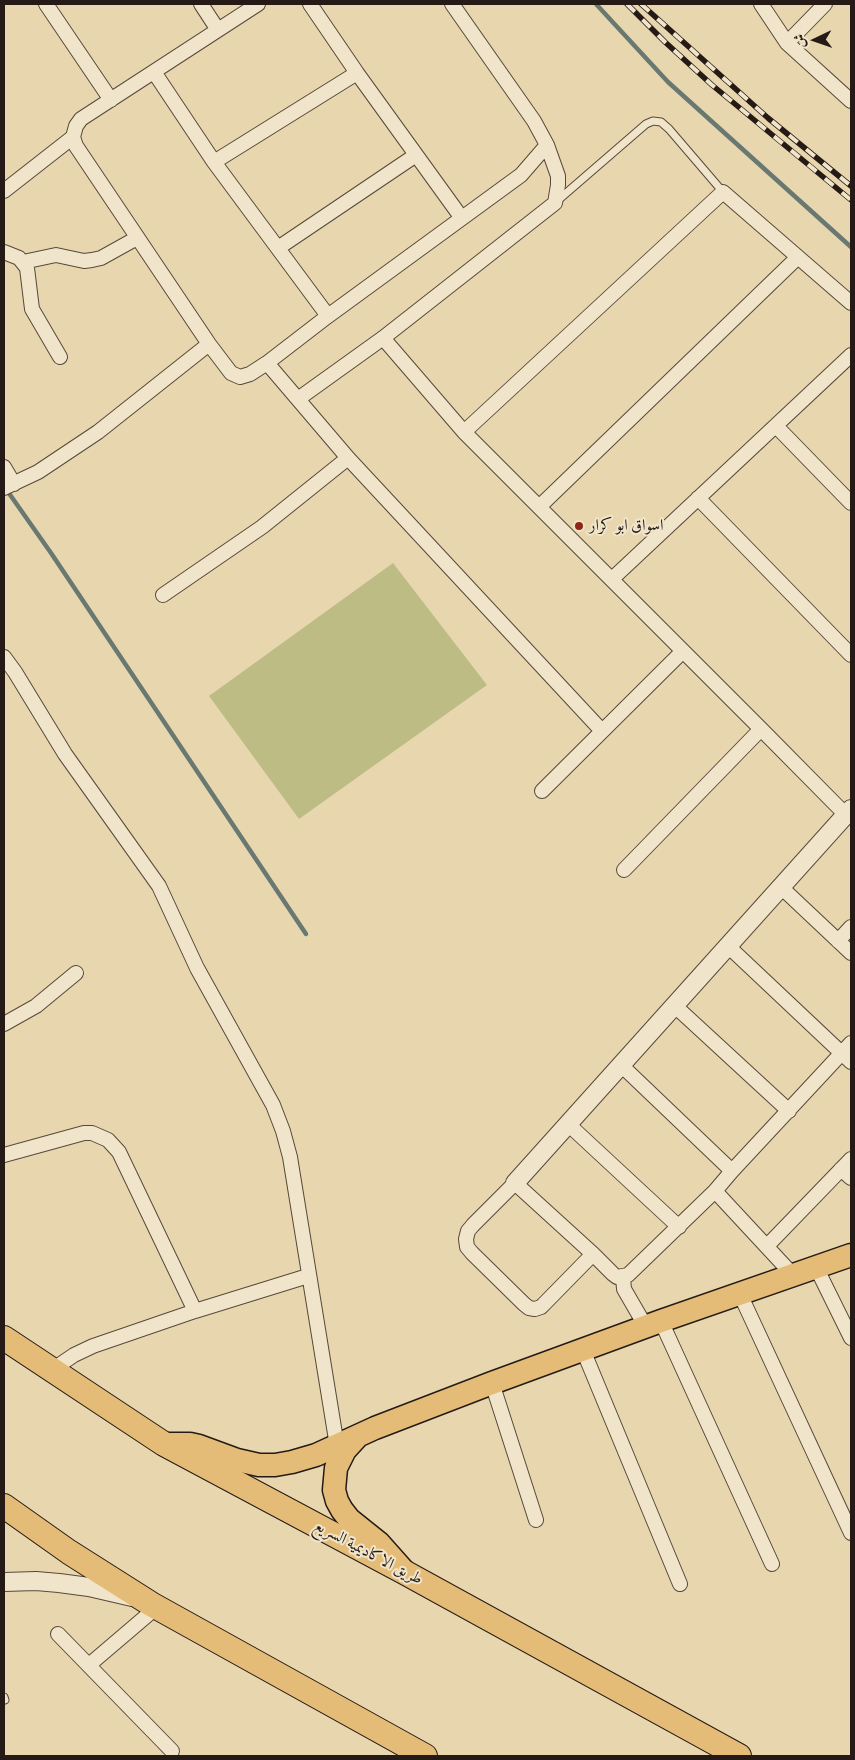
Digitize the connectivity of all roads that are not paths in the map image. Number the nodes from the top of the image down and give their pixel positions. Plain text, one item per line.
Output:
1 (46, 4) edge
2 (201, 4) edge
3 (258, 4) edge
4 (310, 4) edge
5 (452, 4) edge
6 (761, 4) edge
7 (825, 4) edge
8 (218, 30) junction
9 (787, 43) junction
10 (154, 72) junction
11 (357, 73) junction
12 (111, 100) junction
13 (851, 101) edge
14 (73, 137) junction
15 (547, 145) junction
16 (416, 155) junction
17 (214, 162) junction
18 (4, 192) edge
19 (723, 192) junction
20 (555, 203) junction
21 (461, 218) junction
22 (137, 238) junction
23 (278, 248) junction
24 (4, 252) edge
25 (798, 258) junction
26 (24, 262) junction
27 (851, 303) edge
28 (328, 316) junction
29 (383, 338) junction
30 (208, 344) junction
31 (851, 354) edge
32 (60, 356) dead end
33 (267, 363) junction
34 (298, 399) junction
35 (776, 426) junction
36 (464, 432) junction
37 (348, 458) junction
38 (4, 467) edge
39 (9, 486) edge
40 (698, 498) junction
41 (851, 503) edge
42 (539, 507) junction
43 (612, 579) junction
44 (163, 595) dead end
45 (683, 651) junction
46 (851, 655) edge
47 (4, 657) edge
48 (762, 729) junction
49 (602, 731) junction
50 (542, 791) dead end
51 (848, 812) edge
52 (624, 870) dead end
53 (782, 888) junction
54 (851, 927) edge
55 (838, 941) junction
56 (729, 947) junction
57 (851, 953) edge
58 (76, 973) dead end
59 (675, 1006) junction
60 (4, 1024) edge
61 (848, 1052) edge
62 (621, 1066) junction
63 (788, 1111) junction
64 (568, 1124) junction
65 (4, 1156) edge
66 (851, 1159) edge
67 (732, 1171) junction
68 (846, 1174) edge
69 (515, 1183) junction
70 (714, 1191) junction
71 (678, 1227) junction
72 (767, 1246) junction
73 (593, 1254) junction
74 (851, 1255) edge
75 (816, 1267) junction
76 (793, 1275) junction
77 (308, 1276) junction
78 (623, 1277) junction
79 (740, 1294) junction
80 (195, 1311) junction
81 (653, 1324) junction
82 (4, 1338) edge
83 (851, 1338) edge
84 (583, 1350) junction
85 (52, 1370) junction
86 (492, 1383) junction
87 (360, 1434) junction
88 (164, 1444) junction
89 (337, 1446) junction
90 (4, 1506) edge
91 (536, 1520) dead end
92 (851, 1533) edge
93 (772, 1564) dead end
94 (404, 1572) junction
95 (4, 1582) edge
96 (680, 1584) dead end
97 (154, 1605) junction
98 (58, 1634) dead end
99 (89, 1665) junction
100 (172, 1751) dead end
101 (409, 1753) edge
102 (738, 1756) edge

1 - 12 street
2 - 8 street
3 - 8 street
4 - 11 street
5 - 15 street
6 - 9 street
7 - 9 street
8 - 10 street
9 - 13 street
10 - 12 street
10 - 17 street
11 - 16 street
11 - 17 street
12 - 14 street
14 - 18 street
14 - 22 street
15 - 20 street
15 - 21 street
16 - 21 street
16 - 23 street
17 - 23 street
19 - 20 lane
19 - 25 street
19 - 36 street
20 - 29 street
21 - 28 street
22 - 26 street
22 - 30 street
23 - 28 street
24 - 26 street
25 - 27 street
25 - 42 street
26 - 32 street
28 - 33 street
29 - 34 street
29 - 36 street
30 - 33 street
30 - 39 street
31 - 35 street
33 - 34 street
34 - 37 street
35 - 40 street
35 - 41 street
36 - 42 street
37 - 44 street
37 - 49 street
38 - 39 street
40 - 43 street
40 - 46 street
42 - 43 street
43 - 45 street
45 - 48 street
45 - 49 street
47 - 77 street
48 - 51 street
48 - 52 street
49 - 50 street
51 - 53 street
53 - 55 street
53 - 56 street
54 - 55 street
55 - 57 street
56 - 59 street
56 - 61 street
58 - 60 street
59 - 62 street
59 - 63 street
61 - 63 street
62 - 64 street
62 - 67 street
63 - 67 street
64 - 69 street
64 - 71 street
65 - 80 street
66 - 68 street
67 - 70 street
68 - 72 street
69 - 73 street
69 - 73 street
70 - 71 street
70 - 72 street
71 - 78 street
72 - 76 street
73 - 78 street
74 - 75 main road
75 - 76 main road
75 - 83 street
76 - 79 main road
77 - 80 street
77 - 89 street
78 - 81 street
79 - 81 main road
79 - 92 street
80 - 85 street
81 - 84 main road
81 - 93 street
82 - 85 highway, طريق الاكاديمية السريع
84 - 86 main road
84 - 96 street
85 - 88 highway, طريق الاكاديمية السريع
86 - 87 main road
86 - 91 street
87 - 89 main road
87 - 94 main road
88 - 89 main road
88 - 94 highway, طريق الاكاديمية السريع
90 - 97 highway
94 - 102 highway, طريق الاكاديمية السريع
95 - 97 street
97 - 99 street
97 - 101 highway
98 - 99 street
99 - 100 street

